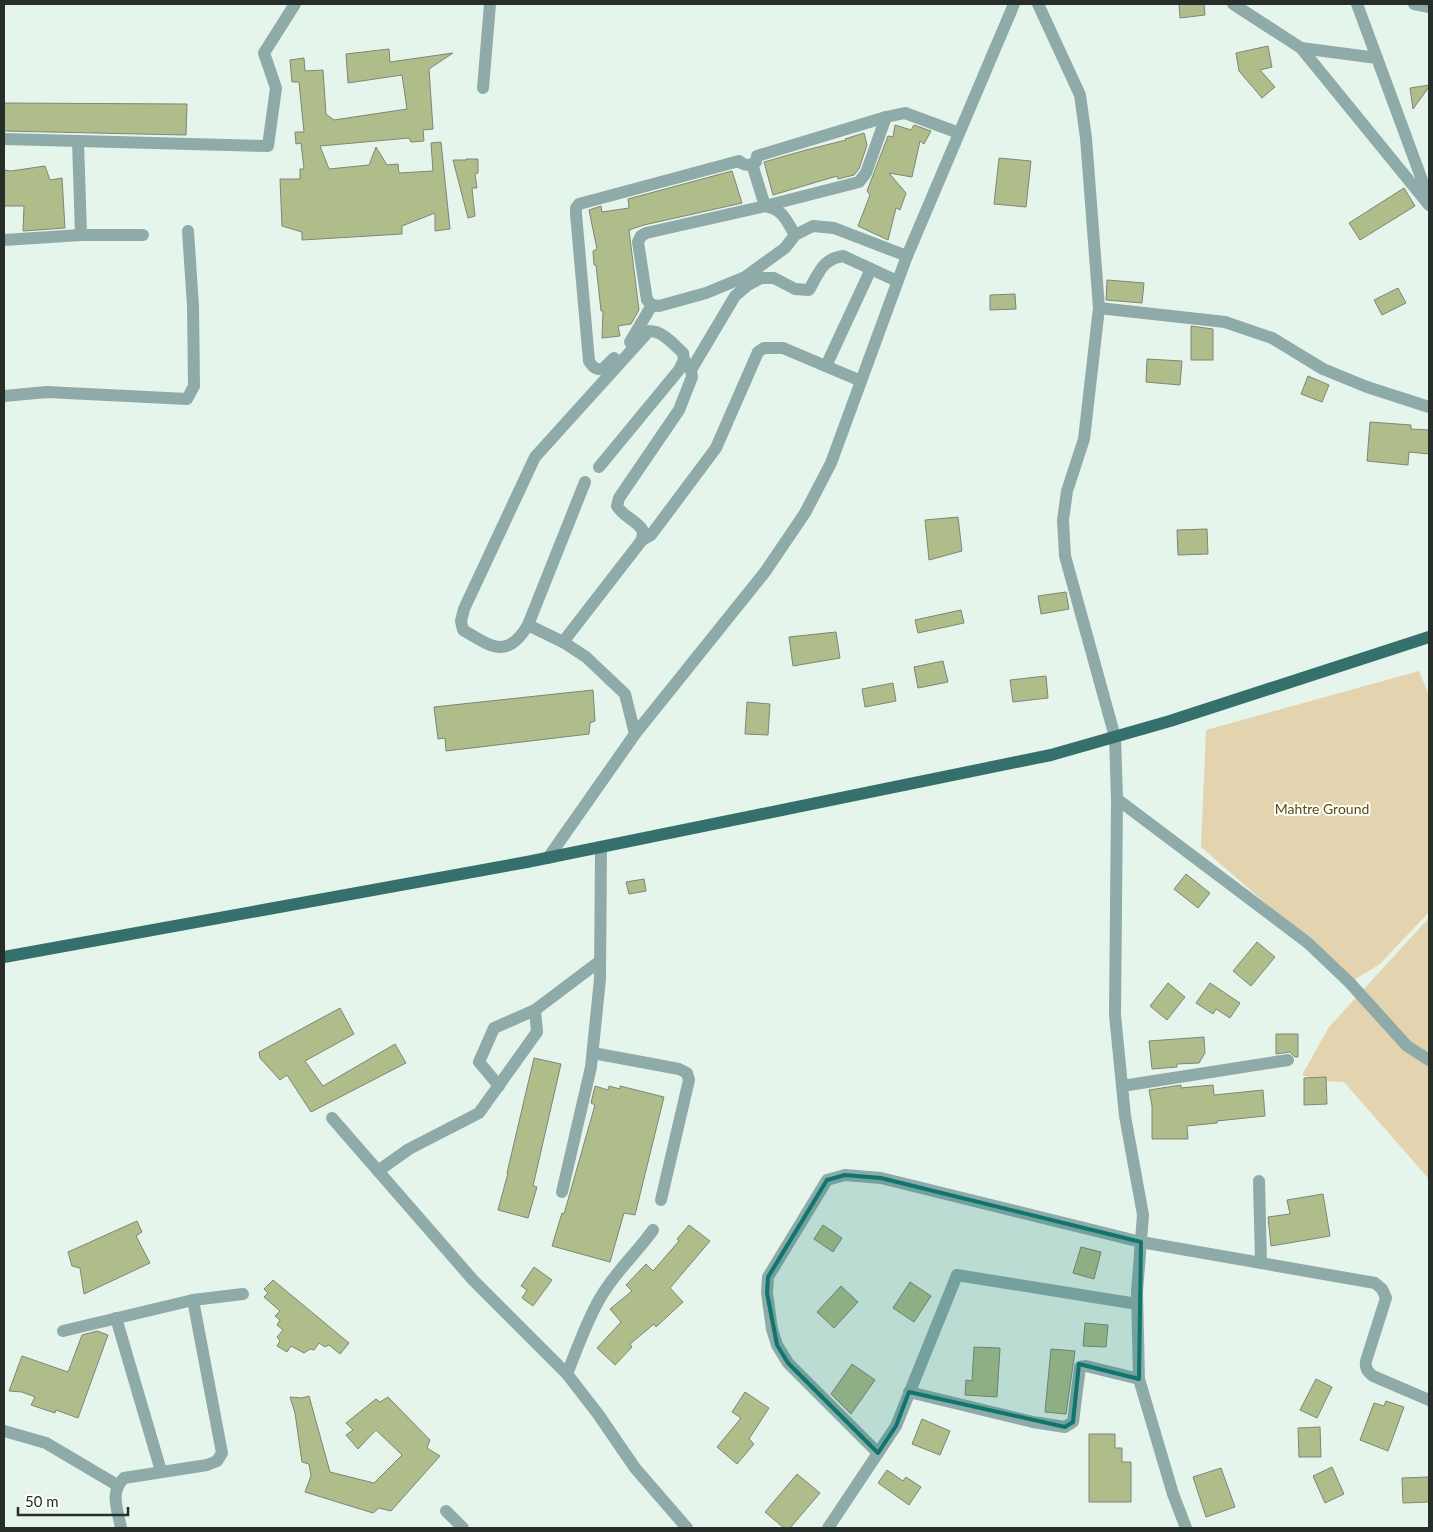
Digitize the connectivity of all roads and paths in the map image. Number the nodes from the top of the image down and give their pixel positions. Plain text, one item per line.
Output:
1 (296, 4) edge
2 (490, 4) edge
3 (1014, 4) edge
4 (1038, 4) edge
5 (1233, 4) edge
6 (1357, 4) edge
7 (1414, 4) edge
8 (1429, 7) edge
9 (1301, 48) junction
10 (1377, 58) junction
11 (484, 88) dead end
12 (886, 116) junction
13 (959, 133) junction
14 (4, 139) edge
15 (78, 141) junction
16 (752, 164) junction
17 (1428, 203) edge
18 (765, 206) junction
19 (188, 231) dead end
20 (143, 235) dead end
21 (795, 235) junction
22 (81, 236) junction
23 (4, 240) edge
24 (906, 256) junction
25 (871, 269) junction
26 (897, 281) junction
27 (652, 305) junction
28 (1099, 308) junction
29 (688, 365) junction
30 (826, 366) junction
31 (861, 381) junction
32 (4, 396) edge
33 (1429, 407) edge
34 (599, 467) dead end
35 (586, 482) dead end
36 (642, 540) junction
37 (528, 624) junction
38 (1429, 637) edge
39 (563, 642) junction
40 (635, 734) junction
41 (1115, 737) junction
42 (1117, 799) junction
43 (601, 847) junction
44 (548, 858) junction
45 (4, 957) edge
46 (600, 961) junction
47 (535, 1010) junction
48 (593, 1053) junction
49 (1288, 1060) dead end
50 (1429, 1060) edge
51 (499, 1086) junction
52 (1122, 1086) junction
53 (332, 1118) dead end
54 (378, 1171) junction
55 (1259, 1181) dead end
56 (562, 1192) dead end
57 (661, 1200) dead end
58 (653, 1230) dead end
59 (1141, 1242) junction
60 (1261, 1263) junction
61 (243, 1294) dead end
62 (193, 1300) junction
63 (1137, 1304) junction
64 (116, 1318) junction
65 (63, 1331) dead end
66 (567, 1374) junction
67 (1139, 1379) junction
68 (909, 1392) junction
69 (1429, 1400) edge
70 (4, 1431) edge
71 (878, 1453) junction
72 (161, 1471) junction
73 (117, 1485) junction
74 (446, 1511) dead end
75 (121, 1528) edge
76 (463, 1528) edge
77 (687, 1528) edge
78 (828, 1528) edge
79 (1186, 1528) edge

1 - 15 street
2 - 11 street
3 - 13 street
4 - 28 street
5 - 9 street
6 - 10 street
7 - 8 street
9 - 10 street
9 - 17 street
10 - 17 street
12 - 13 street
12 - 16 street
12 - 18 street
13 - 24 street
14 - 15 street
15 - 22 street
16 - 18 street
16 - 27 street
18 - 21 street
18 - 27 street
19 - 32 street
20 - 22 street
21 - 24 street
21 - 27 street
22 - 23 street
24 - 26 street
25 - 26 street
25 - 29 street
25 - 30 street
26 - 31 street
28 - 33 street
28 - 41 street
29 - 34 street
29 - 36 street
29 - 37 street
30 - 31 street
30 - 36 street
31 - 40 street
35 - 37 street
36 - 39 street
37 - 39 street
38 - 41 main road
39 - 40 street
40 - 44 street
41 - 42 street
41 - 43 main road
42 - 50 street
42 - 52 street
43 - 44 main road
43 - 46 street
44 - 45 main road
46 - 47 street
46 - 48 street
47 - 51 street
47 - 51 street
48 - 56 street
48 - 57 street
49 - 52 street
51 - 54 street
52 - 59 street
53 - 54 street
54 - 66 street
55 - 60 street
58 - 66 street
59 - 60 street
59 - 63 street
59 - 71 street
60 - 69 street
61 - 62 street
62 - 64 street
62 - 72 street
63 - 67 street
63 - 68 street
64 - 65 street
64 - 72 street
66 - 77 street
67 - 68 street
67 - 79 street
68 - 71 street
70 - 73 street
71 - 78 street
72 - 73 street
73 - 75 street
74 - 76 street

